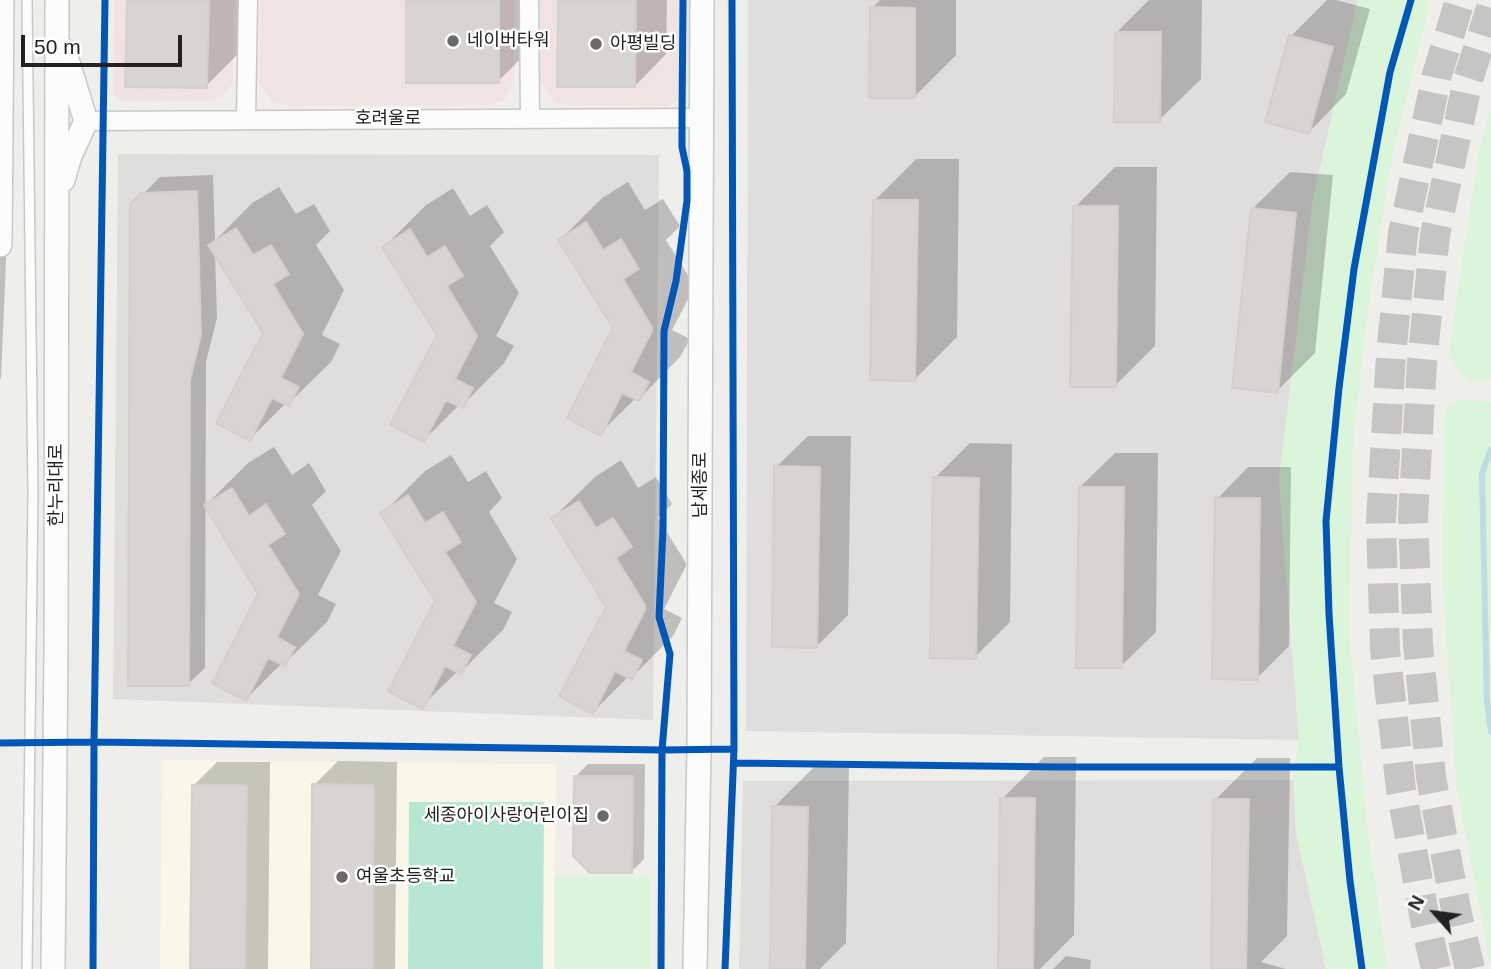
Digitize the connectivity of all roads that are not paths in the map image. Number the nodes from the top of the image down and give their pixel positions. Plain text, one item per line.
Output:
1 (2, 0) edge
2 (27, 0) edge
3 (57, 0) edge
4 (248, 0) edge
5 (529, 0) edge
6 (702, 0) edge
7 (57, 30) junction
8 (1, 107) edge
9 (702, 118) junction
10 (530, 119) junction
11 (246, 120) junction
12 (86, 121) junction
13 (57, 200) junction
14 (0, 245) edge
15 (27, 969) edge
16 (53, 969) edge
17 (695, 969) edge

1 - 8 street
2 - 15 lane
3 - 7 street, 한누리대로
4 - 11 street
5 - 10 street
6 - 9 street, 남세종로
7 - 12 street
7 - 13 street, 한누리대로
8 - 14 street
9 - 10 street, 호려울로
9 - 17 street, 남세종로
10 - 11 street, 호려울로
11 - 12 street, 호려울로
12 - 13 street
13 - 16 street, 한누리대로

